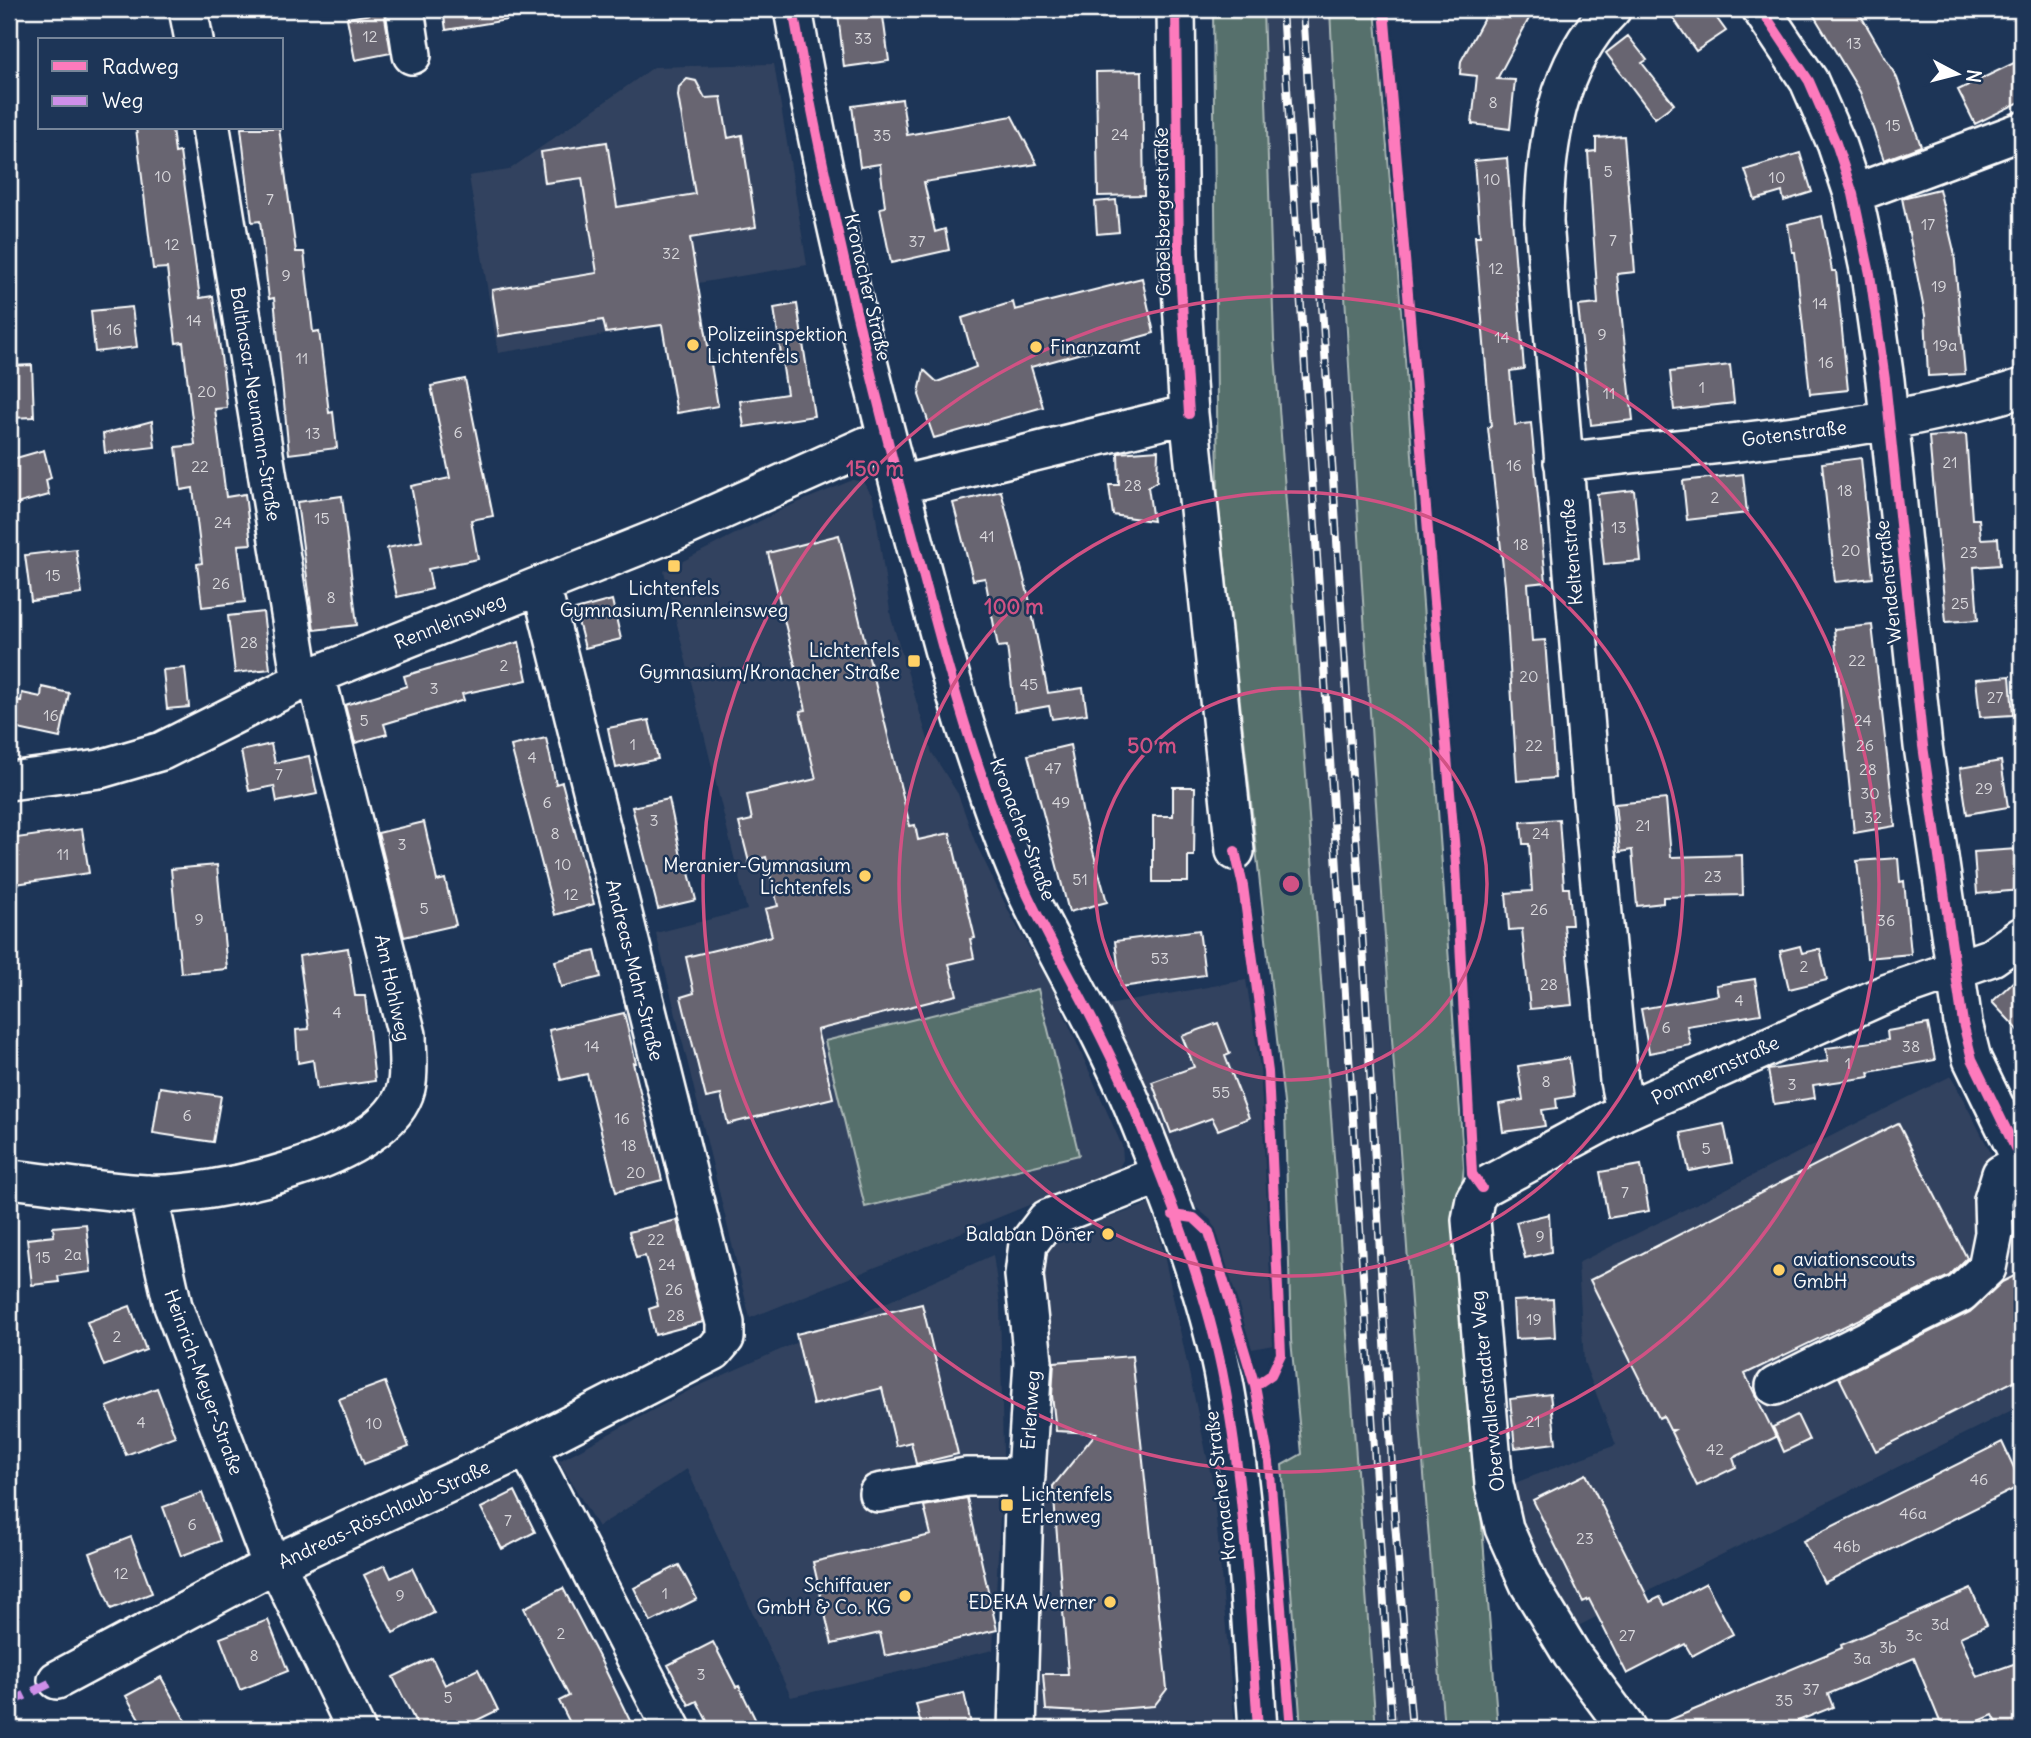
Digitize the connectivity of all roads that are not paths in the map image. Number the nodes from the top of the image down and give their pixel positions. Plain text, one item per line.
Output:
1 (188, 9) edge
2 (405, 9) edge
3 (793, 9) edge
4 (1176, 9) edge
5 (1612, 9) edge
6 (1761, 9) edge
7 (194, 38) edge
8 (412, 55) dead end
9 (211, 130) edge
10 (2022, 131) edge
11 (1853, 194) junction
12 (2022, 388) edge
13 (1189, 414) junction
14 (1889, 421) junction
15 (887, 441) junction
16 (1563, 462) junction
17 (900, 485) junction
18 (541, 585) junction
19 (309, 678) junction
20 (9, 781) edge
21 (1235, 851) dead end
22 (2022, 936) edge
23 (1956, 971) junction
24 (1625, 1111) junction
25 (2022, 1162) edge
26 (1159, 1175) junction
27 (9, 1179) edge
28 (1482, 1188) joint
29 (148, 1194) junction
30 (714, 1351) joint
31 (1774, 1386) dead end
32 (527, 1447) junction
33 (1026, 1477) junction
34 (878, 1493) dead end
35 (274, 1564) junction
36 (57, 1680) dead end
37 (356, 1729) edge
38 (671, 1729) edge
39 (1017, 1729) edge
40 (1258, 1729) edge
41 (1627, 1729) edge

1 - 7 street
2 - 8 street
3 - 15 street, Kronacher Straße
4 - 13 street, Gabelsbergerstraße
5 - 16 street, Keltenstraße
6 - 11 street, Wendenstraße
9 - 19 street, Balthasar-Neumann-Straße
10 - 11 street
11 - 14 street, Wendenstraße
12 - 14 street, Gotenstraße
13 - 17 street
13 - 21 street, Gabelsbergerstraße
14 - 16 street, Gotenstraße
14 - 23 street, Wendenstraße
15 - 17 street, Kronacher Straße
15 - 18 street, Rennleinsweg
16 - 24 street, Keltenstraße
17 - 26 street, Kronacher Straße
18 - 19 street, Rennleinsweg
18 - 30 street, Andreas-Mahr-Straße
19 - 20 street, Rennleinsweg
19 - 29 street, Am Hohlweg
22 - 23 street, Pommernstraße
23 - 24 street, Pommernstraße
23 - 25 street, Wendenstraße
24 - 28 street, Pommernstraße
25 - 31 street
26 - 33 street, Erlenweg
26 - 40 street, Kronacher Straße
27 - 29 street, Am Hohlweg
28 - 41 street, Oberwallenstadter Weg
29 - 35 street, Heinrich-Meyer-Straße
30 - 32 street, Andreas-Röschlaub-Straße
32 - 35 street, Andreas-Röschlaub-Straße
32 - 38 street
33 - 34 street
33 - 39 street, Erlenweg
35 - 36 street, Andreas-Röschlaub-Straße
35 - 37 street, Heinrich-Meyer-Straße

